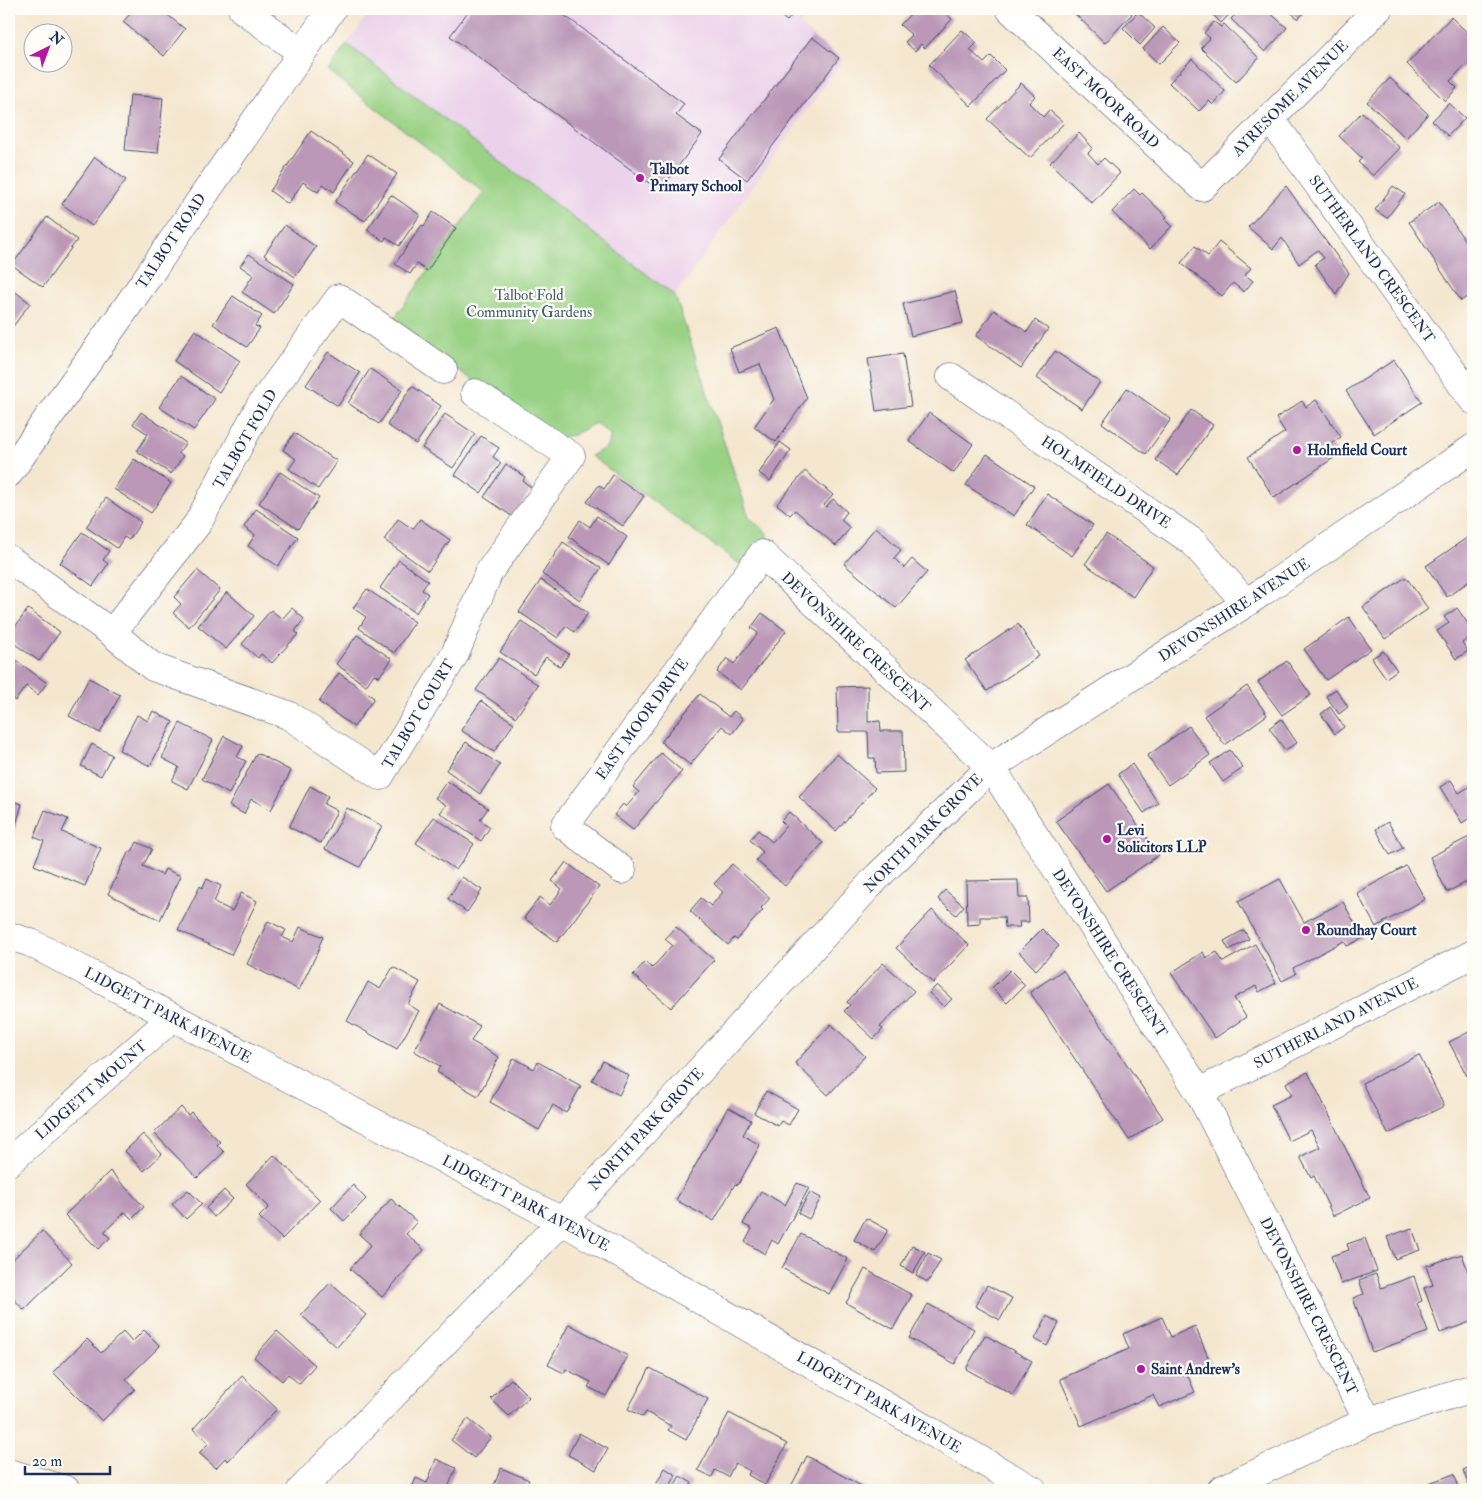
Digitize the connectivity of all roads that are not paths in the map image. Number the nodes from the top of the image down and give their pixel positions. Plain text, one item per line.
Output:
1 (242, 9) edge
2 (332, 9) edge
3 (1010, 9) edge
4 (1378, 9) edge
5 (301, 52) junction
6 (1270, 118) junction
7 (1202, 187) joint
8 (443, 370) dead end
9 (951, 378) dead end
10 (476, 393) dead end
11 (1473, 400) edge
12 (1473, 448) edge
13 (9, 473) edge
14 (762, 554) joint
15 (9, 558) edge
16 (1246, 603) junction
17 (112, 633) junction
18 (991, 767) junction
19 (622, 870) dead end
20 (9, 936) edge
21 (1473, 954) edge
22 (173, 1018) junction
23 (1199, 1092) junction
24 (9, 1162) edge
25 (562, 1221) junction
26 (1473, 1388) edge
27 (1368, 1421) junction
28 (9, 1474) edge
29 (66, 1490) edge
30 (301, 1490) edge
31 (1033, 1490) edge
32 (1222, 1490) edge

1 - 5 street
2 - 5 street, TALBOT ROAD
3 - 7 street, EAST MOOR ROAD
4 - 6 street, AYRESOME AVENUE
5 - 13 street, TALBOT ROAD
6 - 7 street, AYRESOME AVENUE
6 - 11 street, SUTHERLAND CRESCENT
8 - 17 street, TALBOT FOLD
9 - 16 street, HOLMFIELD DRIVE
10 - 17 street, TALBOT COURT
12 - 16 street, DEVONSHIRE AVENUE
14 - 18 street, DEVONSHIRE CRESCENT
14 - 19 street, EAST MOOR DRIVE
15 - 17 street, TALBOT COURT
16 - 18 street, DEVONSHIRE AVENUE
18 - 23 street, DEVONSHIRE CRESCENT
18 - 25 street, NORTH PARK GROVE
20 - 22 street, LIDGETT PARK AVENUE
21 - 23 street, SUTHERLAND AVENUE
22 - 24 street, LIDGETT MOUNT
22 - 25 street, LIDGETT PARK AVENUE
23 - 27 street, DEVONSHIRE CRESCENT
25 - 30 street, NORTH PARK GROVE
25 - 31 street, LIDGETT PARK AVENUE
26 - 27 street
27 - 32 street
28 - 29 street

